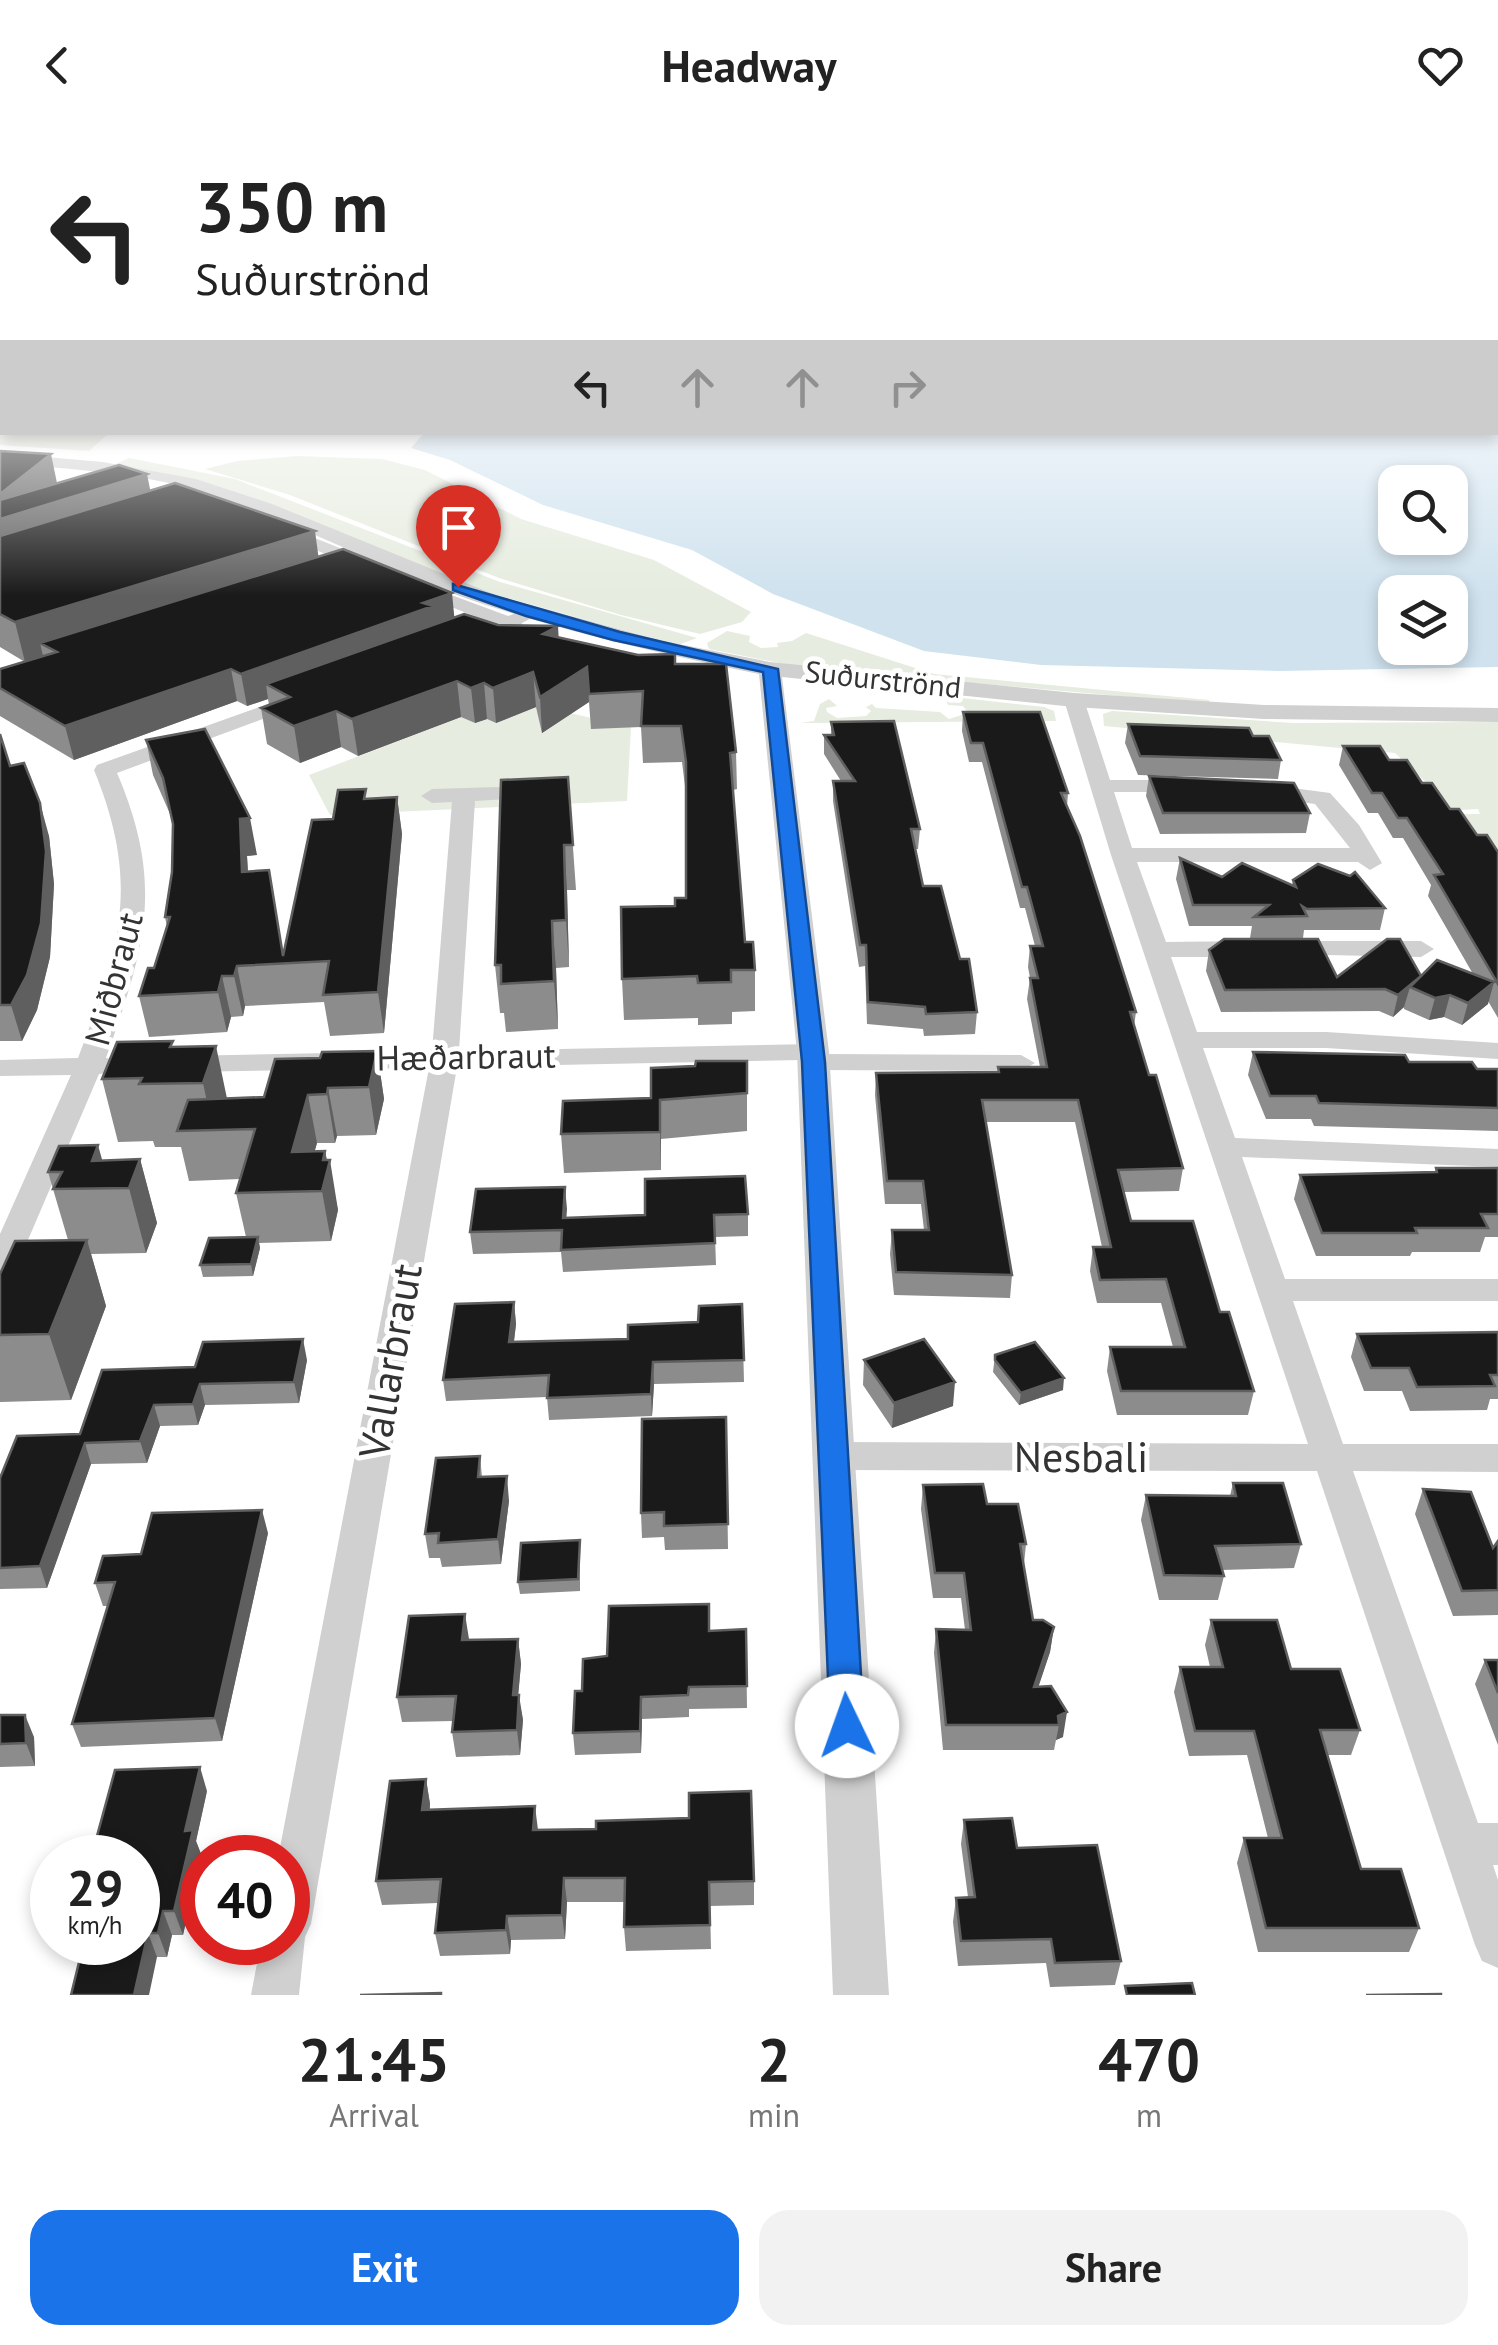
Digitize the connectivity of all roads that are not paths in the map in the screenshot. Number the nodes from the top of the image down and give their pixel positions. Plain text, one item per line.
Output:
1 (0, 458) edge
2 (30, 460) junction
3 (0, 471) edge
4 (195, 497) junction
5 (364, 564) junction
6 (326, 576) edge
7 (532, 613) junction
8 (509, 624) junction
9 (548, 636) edge
10 (445, 647) edge
11 (770, 669) junction
12 (322, 691) edge
13 (1074, 700) junction
14 (1498, 714) edge
15 (1101, 786) junction
16 (1210, 787) edge
17 (1246, 790) edge
18 (499, 794) edge
19 (1124, 855) junction
20 (1421, 948) dead end
21 (1158, 950) junction
22 (1189, 1040) junction
23 (1498, 1051) edge
24 (445, 1057) junction
25 (813, 1057) junction
26 (1020, 1062) edge
27 (90, 1066) junction
28 (0, 1068) edge
29 (1225, 1147) junction
30 (1498, 1158) edge
31 (0, 1268) edge
32 (1273, 1290) junction
33 (1498, 1290) edge
34 (833, 1456) junction
35 (1330, 1457) junction
36 (1498, 1458) edge
37 (304, 1835) edge
38 (1481, 1844) edge
39 (1498, 1945) edge
40 (280, 1965) edge
41 (274, 1995) edge
42 (861, 1995) edge

1 - 2 street, Suðurströnd
2 - 3 street
2 - 4 street, Suðurströnd
4 - 5 street
4 - 7 street, Suðurströnd
5 - 6 street
5 - 8 street
7 - 8 street
7 - 11 street, Suðurströnd
8 - 9 street
8 - 10 street
11 - 13 street, Suðurströnd
11 - 25 street
12 - 27 street, Miðbraut
13 - 14 street, Suðurströnd
13 - 15 street
15 - 16 street
15 - 19 street
17 - 19 street
18 - 24 street, Vallarbraut
19 - 21 street
20 - 21 street
21 - 22 street
22 - 23 street
22 - 29 street
24 - 25 street, Hæðarbraut
24 - 27 street, Hæðarbraut
24 - 37 street, Vallarbraut
25 - 26 street, Hæðarbraut
25 - 34 street
27 - 28 street, Hæðarbraut
27 - 31 street, Miðbraut
29 - 30 street
29 - 32 street
32 - 33 street
32 - 35 street
34 - 35 street, Nesbali
34 - 42 street
35 - 36 street, Nesbali
35 - 38 street
38 - 39 street
40 - 41 street

